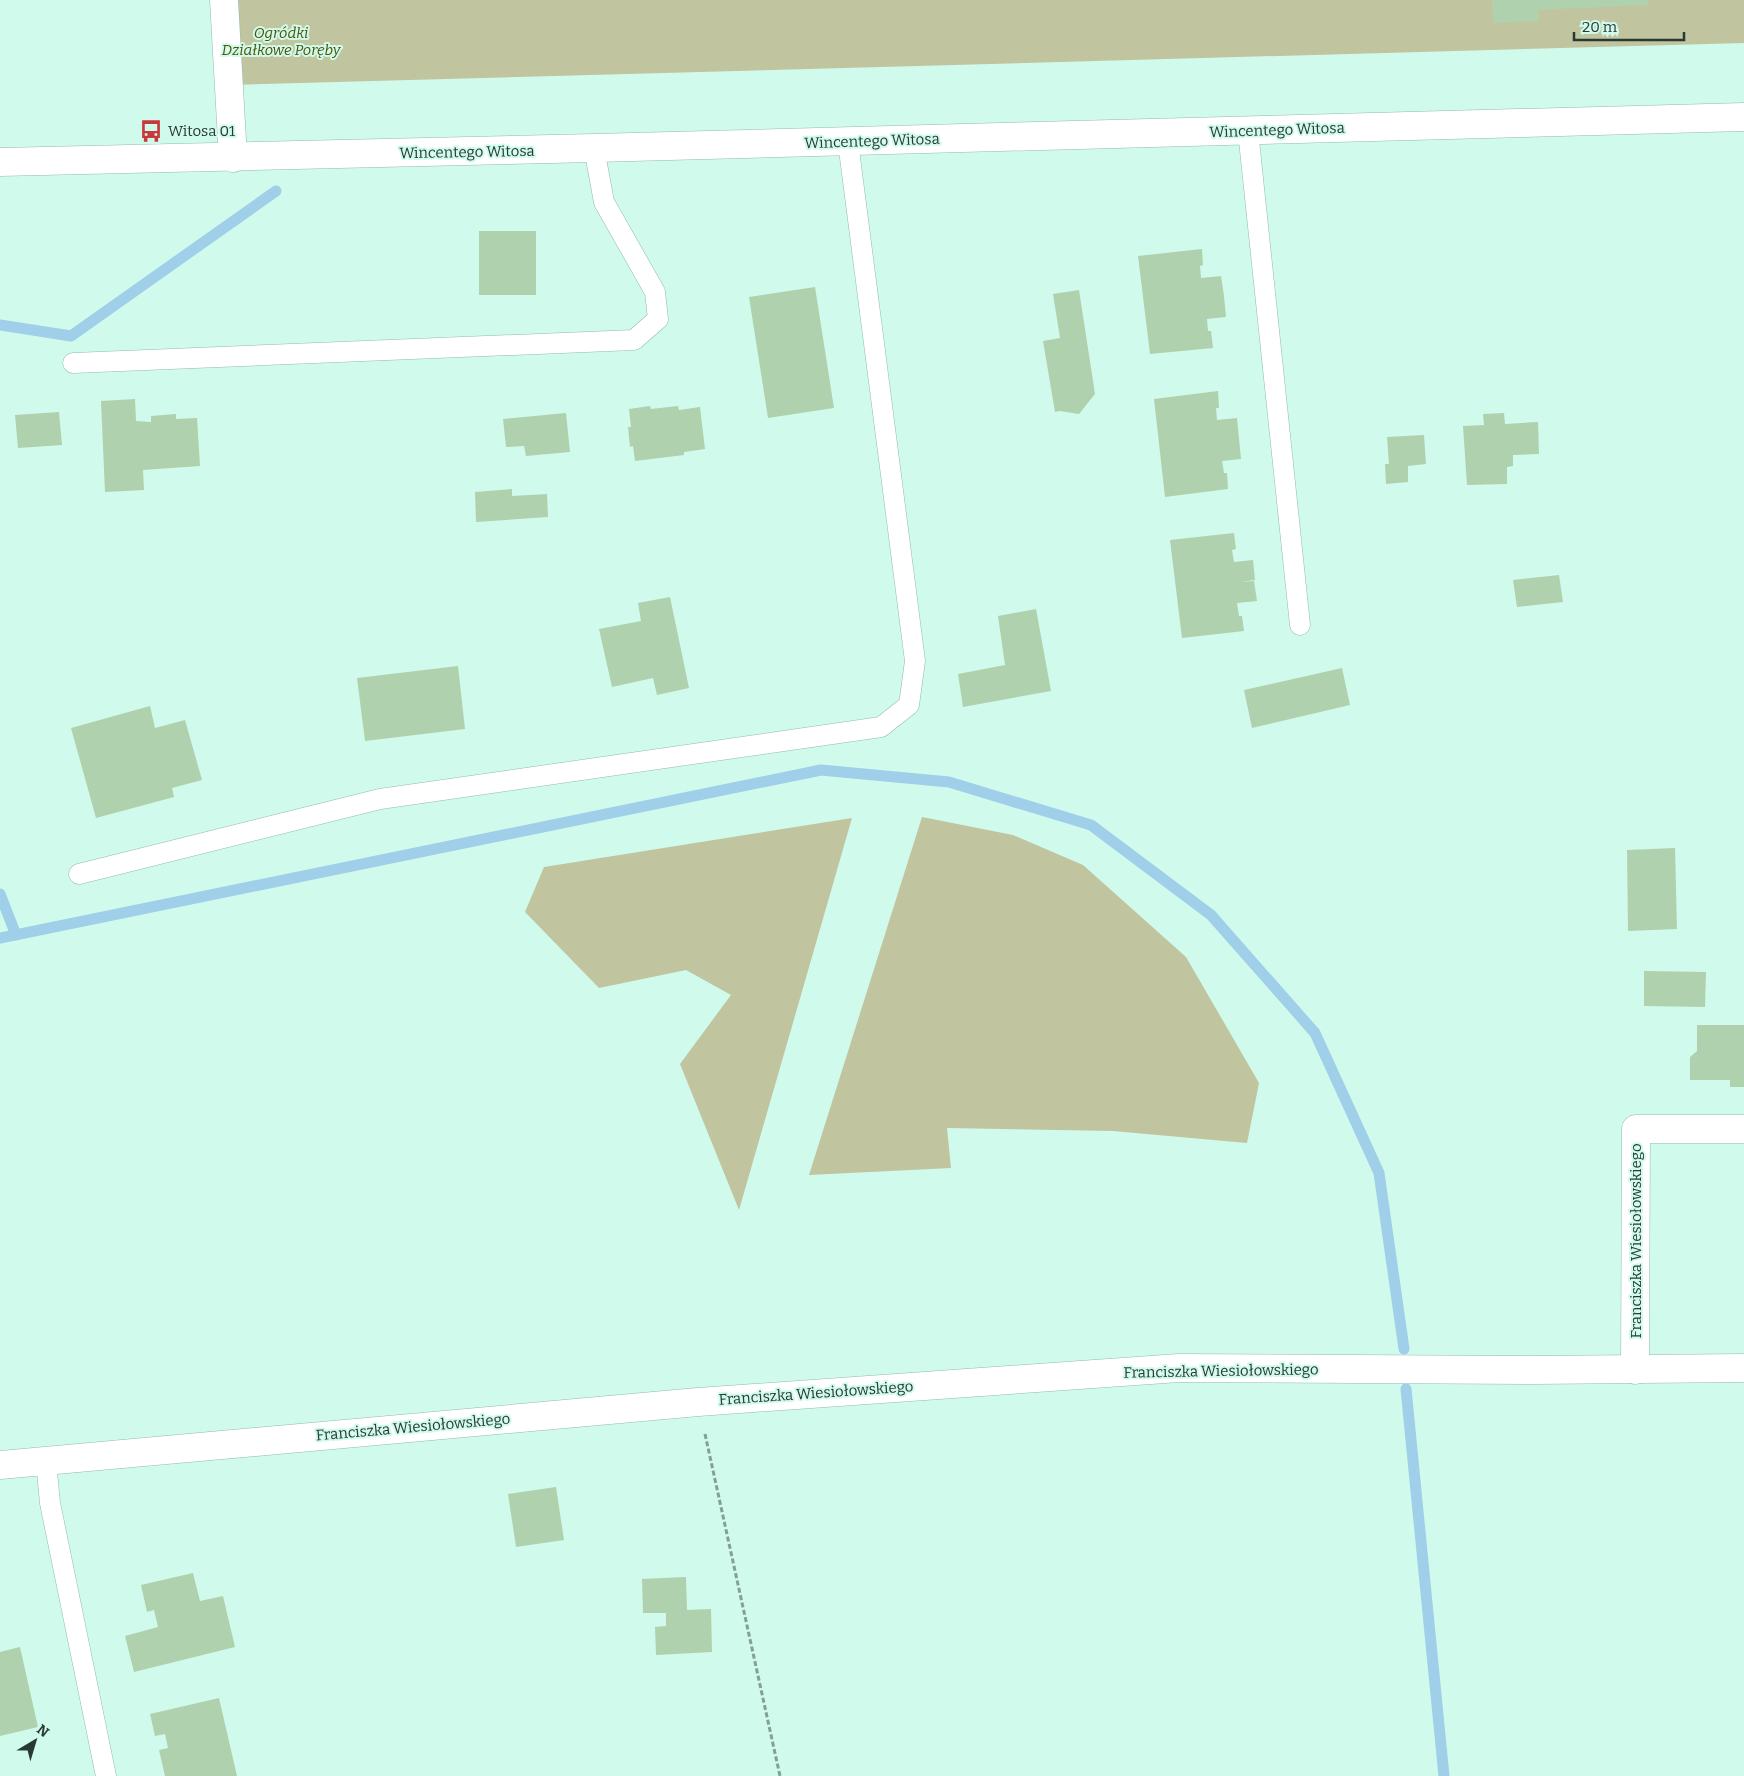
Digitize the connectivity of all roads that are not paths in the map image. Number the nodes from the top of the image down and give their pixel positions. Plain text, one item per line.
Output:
1 (224, 0) edge
2 (1744, 117) edge
3 (1248, 131) junction
4 (848, 142) junction
5 (594, 148) junction
6 (233, 158) junction
7 (0, 162) edge
8 (73, 363) dead end
9 (1300, 625) dead end
10 (80, 874) dead end
11 (1744, 1130) edge
12 (1744, 1368) edge
13 (1635, 1370) junction
14 (46, 1461) junction
15 (0, 1465) edge
16 (106, 1776) edge

1 - 6 street
2 - 3 street, Wincentego Witosa
3 - 4 street, Wincentego Witosa
3 - 9 lane
4 - 5 street, Wincentego Witosa
4 - 10 lane
5 - 6 street, Wincentego Witosa
5 - 8 lane
6 - 7 street, Wincentego Witosa
11 - 13 street, Franciszka Wiesiołowskiego
12 - 13 street, Franciszka Wiesiołowskiego
13 - 14 street, Franciszka Wiesiołowskiego
14 - 15 street, Franciszka Wiesiołowskiego
14 - 16 lane

